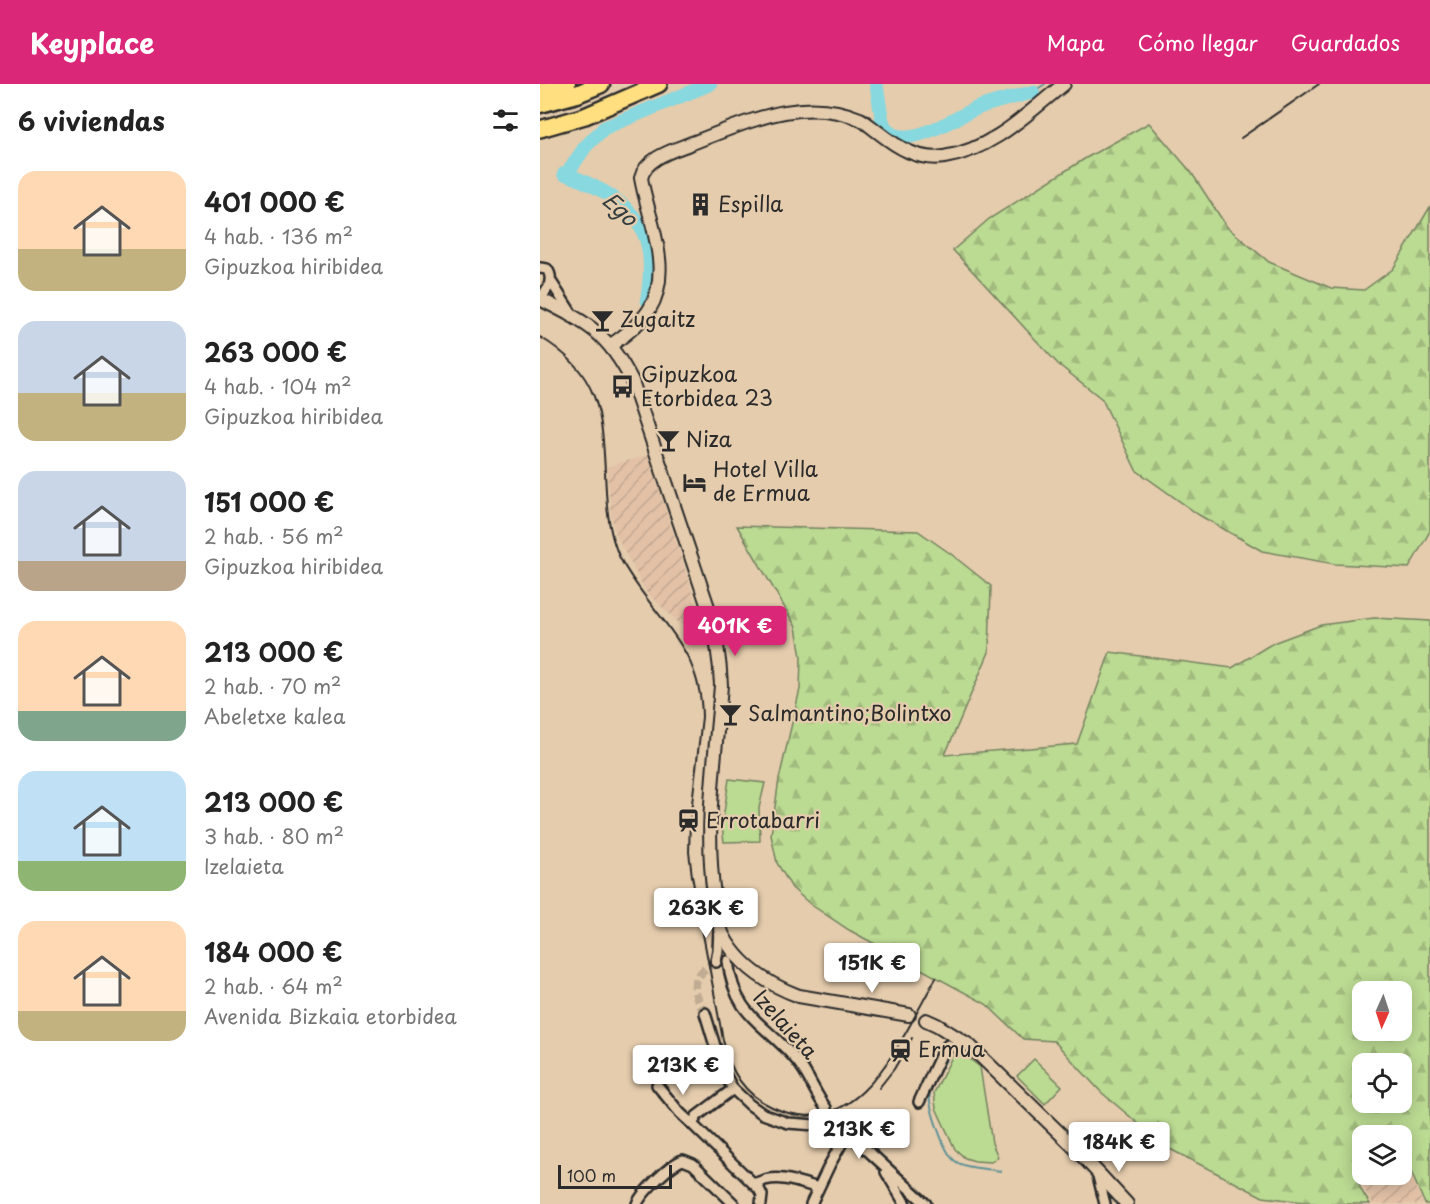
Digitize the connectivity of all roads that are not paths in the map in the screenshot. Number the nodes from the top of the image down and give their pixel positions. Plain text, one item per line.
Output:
1 (601, 84) edge
2 (659, 84) edge
3 (1064, 84) edge
4 (572, 89) edge
5 (540, 92) edge
6 (540, 104) edge
7 (540, 129) edge
8 (540, 268) edge
9 (550, 280) junction
10 (540, 299) edge
11 (573, 316) junction
12 (611, 345) junction
13 (718, 919) junction
14 (715, 961) junction
15 (728, 961) junction
16 (744, 965) junction
17 (705, 1013) tunnel mouth
18 (909, 1015) dead end
19 (926, 1020) dead end
20 (964, 1042) junction
21 (657, 1085) dead end
22 (733, 1089) junction
23 (919, 1102) dead end
24 (826, 1108) dead end
25 (692, 1124) junction
26 (848, 1132) junction
27 (1093, 1166) junction
28 (886, 1169) junction
29 (754, 1184) junction
30 (818, 1188) junction
31 (637, 1204) edge
32 (734, 1204) edge
33 (761, 1204) edge
34 (811, 1204) edge
35 (905, 1204) edge
36 (926, 1204) edge
37 (1105, 1204) edge
38 (1127, 1204) edge

1 - 4 highway
2 - 7 highway
3 - 12 street
4 - 5 highway
4 - 6 highway
8 - 9 street
9 - 10 street
9 - 11 street
10 - 11 street
11 - 12 street
12 - 13 street
13 - 14 street
13 - 16 street
14 - 15 street
14 - 16 street
15 - 16 street
15 - 24 street, Izelaieta
16 - 18 street
17 - 22 street
19 - 20 street
20 - 23 street
20 - 27 street
21 - 25 street
22 - 25 street
22 - 26 street
25 - 29 street
26 - 28 street
26 - 30 street
27 - 37 street
27 - 38 street
28 - 35 street
28 - 36 street
29 - 30 street
29 - 33 street
30 - 34 street
31 - 32 street

